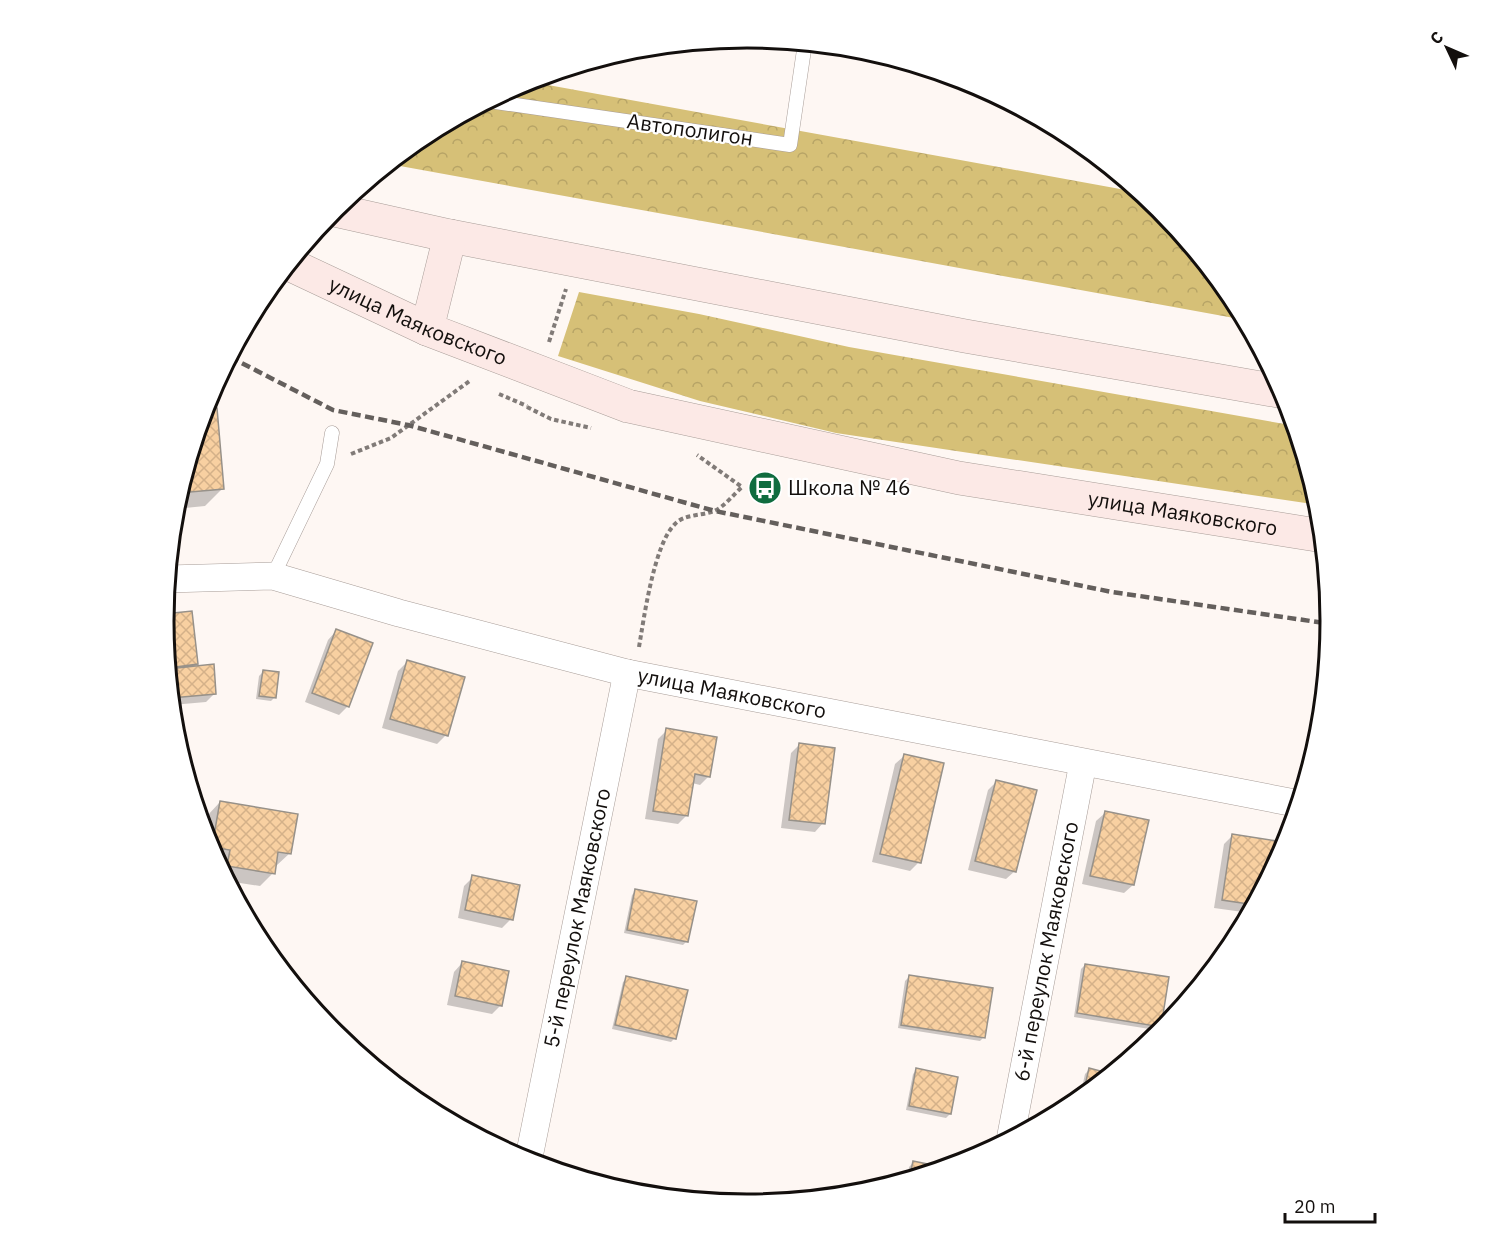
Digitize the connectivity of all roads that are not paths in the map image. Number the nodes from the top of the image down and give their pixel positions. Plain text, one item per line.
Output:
1 (804, 51) edge
2 (503, 103) edge
3 (346, 213) edge
4 (450, 236) junction
5 (297, 268) edge
6 (427, 329) junction
7 (1272, 391) edge
8 (332, 434) dead end
9 (1314, 535) edge
10 (273, 576) junction
11 (176, 579) edge
12 (631, 674) junction
13 (1083, 763) junction
14 (1292, 802) edge
15 (1013, 1129) edge
16 (530, 1152) edge

1 - 2 lane, Автополигон
3 - 4 main road
4 - 6 main road
4 - 7 main road
5 - 6 main road, улица Маяковского
6 - 9 main road, улица Маяковского
8 - 10 lane
10 - 11 street, улица Маяковского
10 - 12 street, улица Маяковского
12 - 13 street, улица Маяковского
12 - 16 street, 5-й переулок Маяковского
13 - 14 street, улица Маяковского
13 - 15 street, 6-й переулок Маяковского

